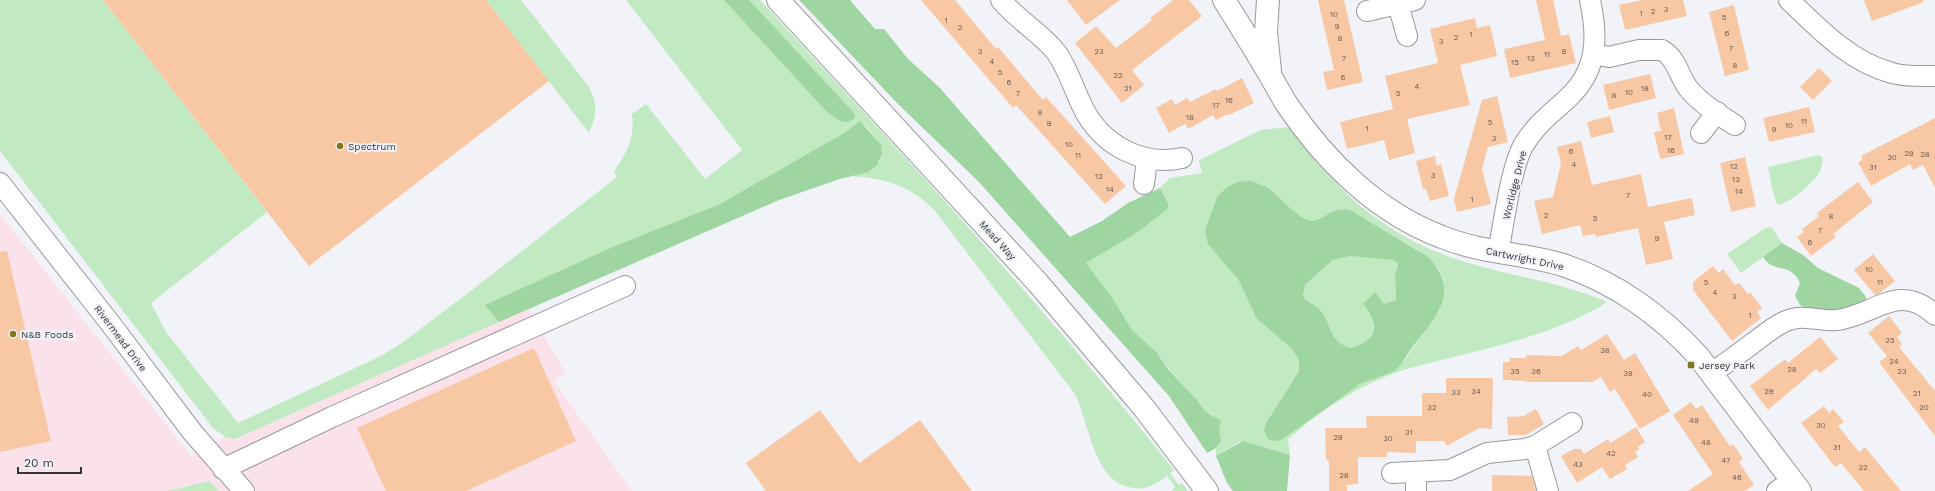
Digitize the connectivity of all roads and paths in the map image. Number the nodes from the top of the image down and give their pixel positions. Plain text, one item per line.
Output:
1 (778, 0) edge
2 (1001, 0) edge
3 (1224, 0) edge
4 (1268, 0) edge
5 (1590, 0) edge
6 (1789, 0) edge
7 (1406, 2) edge
8 (1367, 11) dead end
9 (1407, 36) dead end
10 (1594, 54) junction
11 (1935, 76) edge
12 (1272, 78) junction
13 (1717, 112) junction
14 (1735, 125) dead end
15 (1701, 133) dead end
16 (1182, 158) dead end
17 (1147, 160) junction
18 (0, 183) edge
19 (1144, 184) dead end
20 (1498, 252) junction
21 (625, 286) dead end
22 (1935, 315) edge
23 (1712, 374) junction
24 (1572, 423) dead end
25 (1534, 446) junction
26 (223, 469) junction
27 (1392, 473) dead end
28 (1416, 482) edge
29 (1790, 488) edge
30 (244, 491) edge
31 (1207, 491) edge
32 (1548, 491) edge

1 - 31 street, Mead Way
2 - 17 street
3 - 12 street, Cartwright Drive
4 - 12 street, Cartwright Drive
5 - 10 street, Worlidge Drive
6 - 11 street
7 - 8 street
7 - 9 street
10 - 13 street
10 - 20 street, Worlidge Drive
12 - 20 street, Cartwright Drive
13 - 14 street
13 - 15 street
16 - 17 street
17 - 19 street
18 - 26 street, Rivermead Drive
20 - 23 street, Cartwright Drive
21 - 26 street
22 - 23 street
23 - 29 street, Cartwright Drive
24 - 25 street
25 - 28 street
25 - 32 street
26 - 30 street, Rivermead Drive
27 - 28 street

